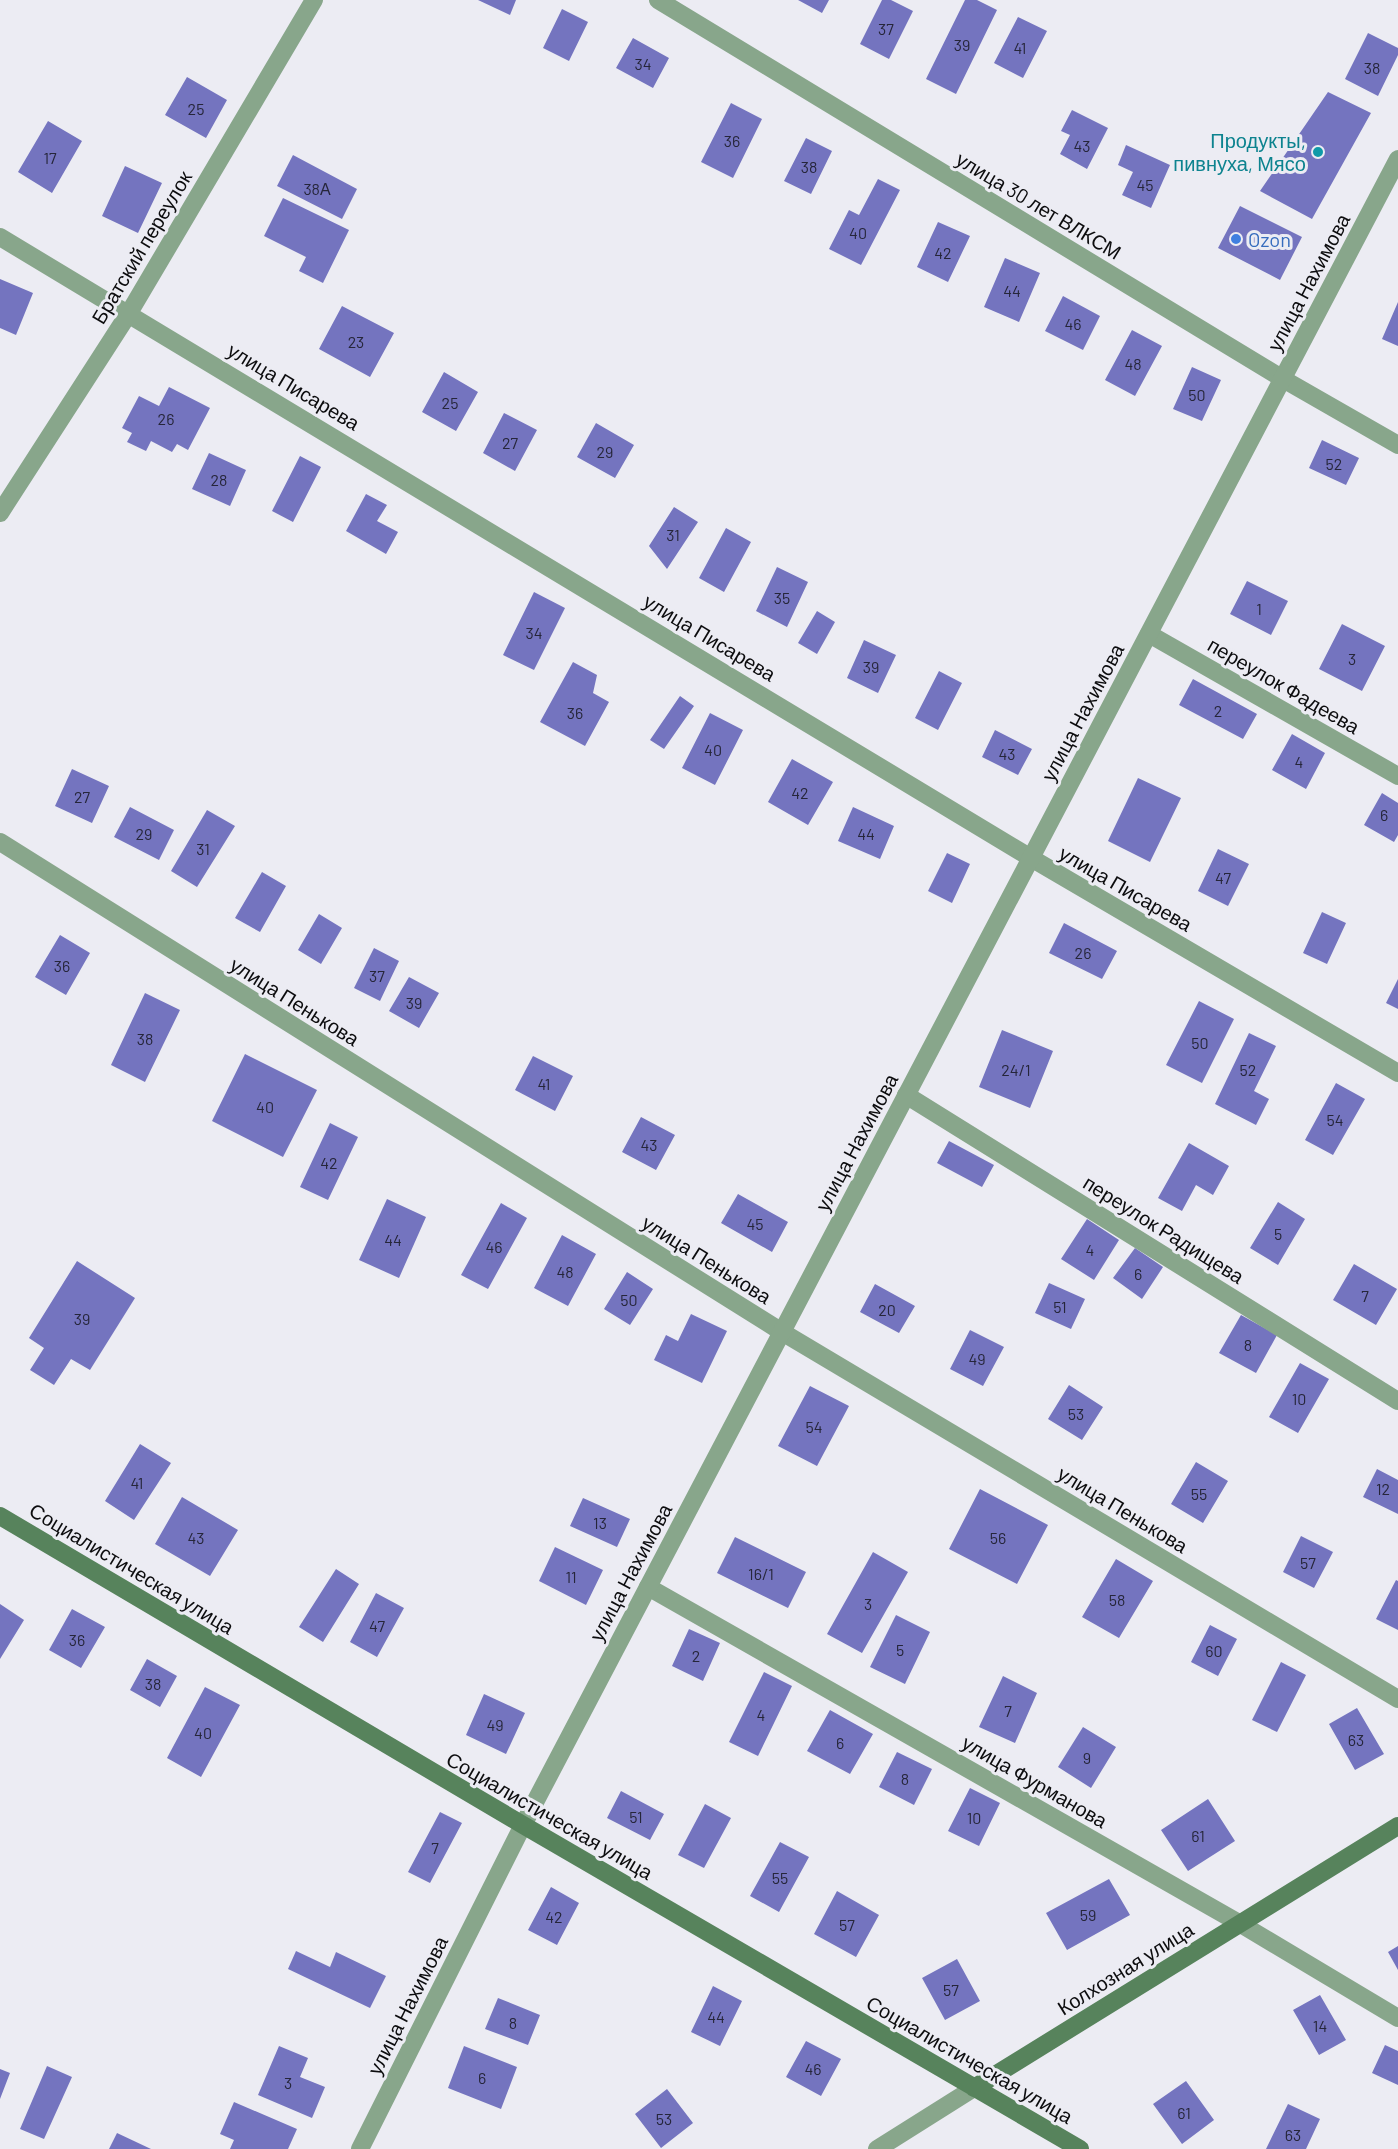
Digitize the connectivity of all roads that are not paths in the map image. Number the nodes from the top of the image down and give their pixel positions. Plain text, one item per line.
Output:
1 (314, 0) edge
2 (658, 0) edge
3 (1398, 159) edge
4 (0, 237) edge
5 (129, 313) junction
6 (1282, 379) junction
7 (1398, 445) edge
8 (0, 513) edge
9 (1149, 634) junction
10 (1398, 776) edge
11 (0, 842) edge
12 (1031, 858) junction
13 (1398, 1073) edge
14 (906, 1095) junction
15 (782, 1332) junction
16 (1398, 1401) edge
17 (0, 1516) edge
18 (648, 1587) junction
19 (1398, 1699) edge
20 (523, 1825) junction
21 (1398, 1826) edge
22 (1239, 1923) junction
23 (1398, 2018) edge
24 (974, 2088) junction
25 (360, 2149) edge
26 (877, 2149) edge
27 (1080, 2149) edge

1 - 5 street, Братский переулок
2 - 6 street, улица 30 лет ВЛКСМ
3 - 6 street, улица Нахимова
4 - 5 street, улица Писарева
5 - 8 street, Братский переулок
5 - 12 street, улица Писарева
6 - 7 street, улица 30 лет ВЛКСМ
6 - 9 street, улица Нахимова
9 - 10 street, переулок Фадеева
9 - 12 street, улица Нахимова
11 - 15 street, улица Пенькова
12 - 13 street, улица Писарева
12 - 14 street, улица Нахимова
14 - 15 street, улица Нахимова
14 - 16 street, переулок Радищева
15 - 18 street, улица Нахимова
15 - 19 street, улица Пенькова
17 - 20 main road, Социалистическая улица
18 - 20 street, улица Нахимова
18 - 22 street, улица Фурманова
20 - 24 main road, Социалистическая улица
20 - 25 street, улица Нахимова
21 - 22 main road, Колхозная улица
22 - 23 street, улица Фурманова
22 - 24 main road, Колхозная улица
24 - 26 street, Колхозная улица
24 - 27 main road, Социалистическая улица

